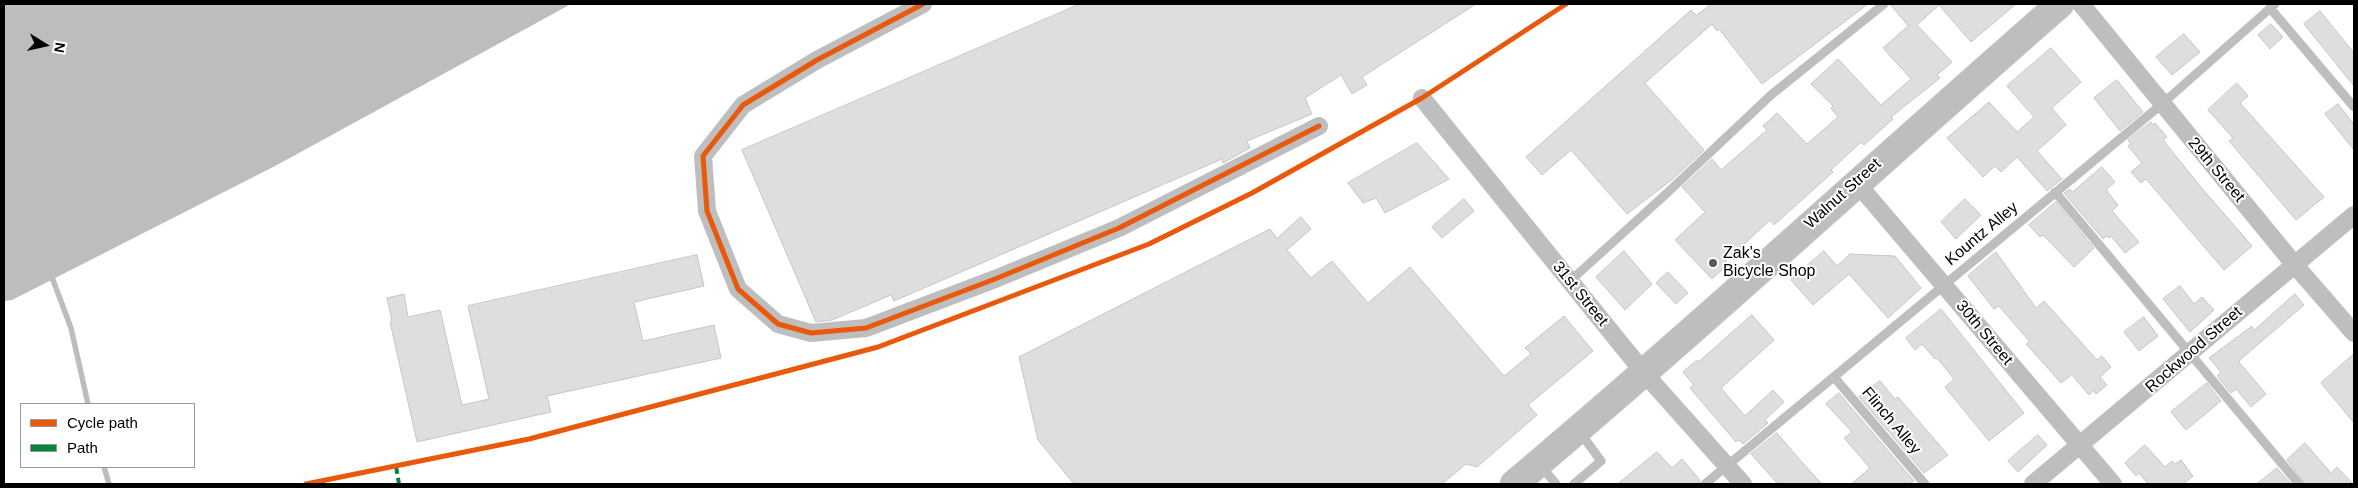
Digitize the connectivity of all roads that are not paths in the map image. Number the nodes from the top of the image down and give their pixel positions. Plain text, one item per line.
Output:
1 (923, 4) edge
2 (1884, 4) edge
3 (2060, 4) edge
4 (2081, 4) edge
5 (2272, 6) edge
6 (1422, 98) dead end
7 (2162, 104) junction
8 (2354, 107) edge
9 (1319, 126) dead end
10 (1856, 182) junction
11 (2055, 192) junction
12 (2354, 215) edge
13 (2294, 264) junction
14 (1570, 281) junction
15 (1944, 285) junction
16 (2354, 333) edge
17 (2189, 354) junction
18 (1645, 374) junction
19 (1834, 376) junction
20 (1578, 430) junction
21 (2081, 446) junction
22 (1539, 463) junction
23 (1727, 465) junction
24 (1514, 484) edge
25 (1556, 484) edge
26 (1574, 484) edge
27 (1705, 484) edge
28 (1743, 484) edge
29 (1925, 484) edge
30 (2033, 484) edge
31 (2113, 484) edge
32 (2299, 484) edge

1 - 9 street
2 - 14 lane
3 - 10 main road, Walnut Street
4 - 7 street, 29th Street
5 - 7 lane, Kountz Alley
5 - 8 lane
6 - 14 street, 31st Street
7 - 11 lane, Kountz Alley
7 - 13 street, 29th Street
10 - 15 street, 30th Street
10 - 18 main road, Walnut Street
11 - 15 lane, Kountz Alley
11 - 17 lane
12 - 13 street, Rockwood Street
13 - 16 street, 29th Street
13 - 17 street, Rockwood Street
14 - 18 street, 31st Street
15 - 19 lane, Kountz Alley
15 - 21 street, 30th Street
17 - 21 street, Rockwood Street
17 - 32 lane
18 - 20 main road, Walnut Street
18 - 23 street, 31st Street
19 - 23 lane, Kountz Alley
19 - 29 lane, Flinch Alley
20 - 22 main road, Walnut Street
20 - 26 lane
21 - 30 street, Rockwood Street
21 - 31 street, 30th Street
22 - 24 main road, Walnut Street
22 - 25 lane
23 - 27 lane, Kountz Alley
23 - 28 street, 31st Street

